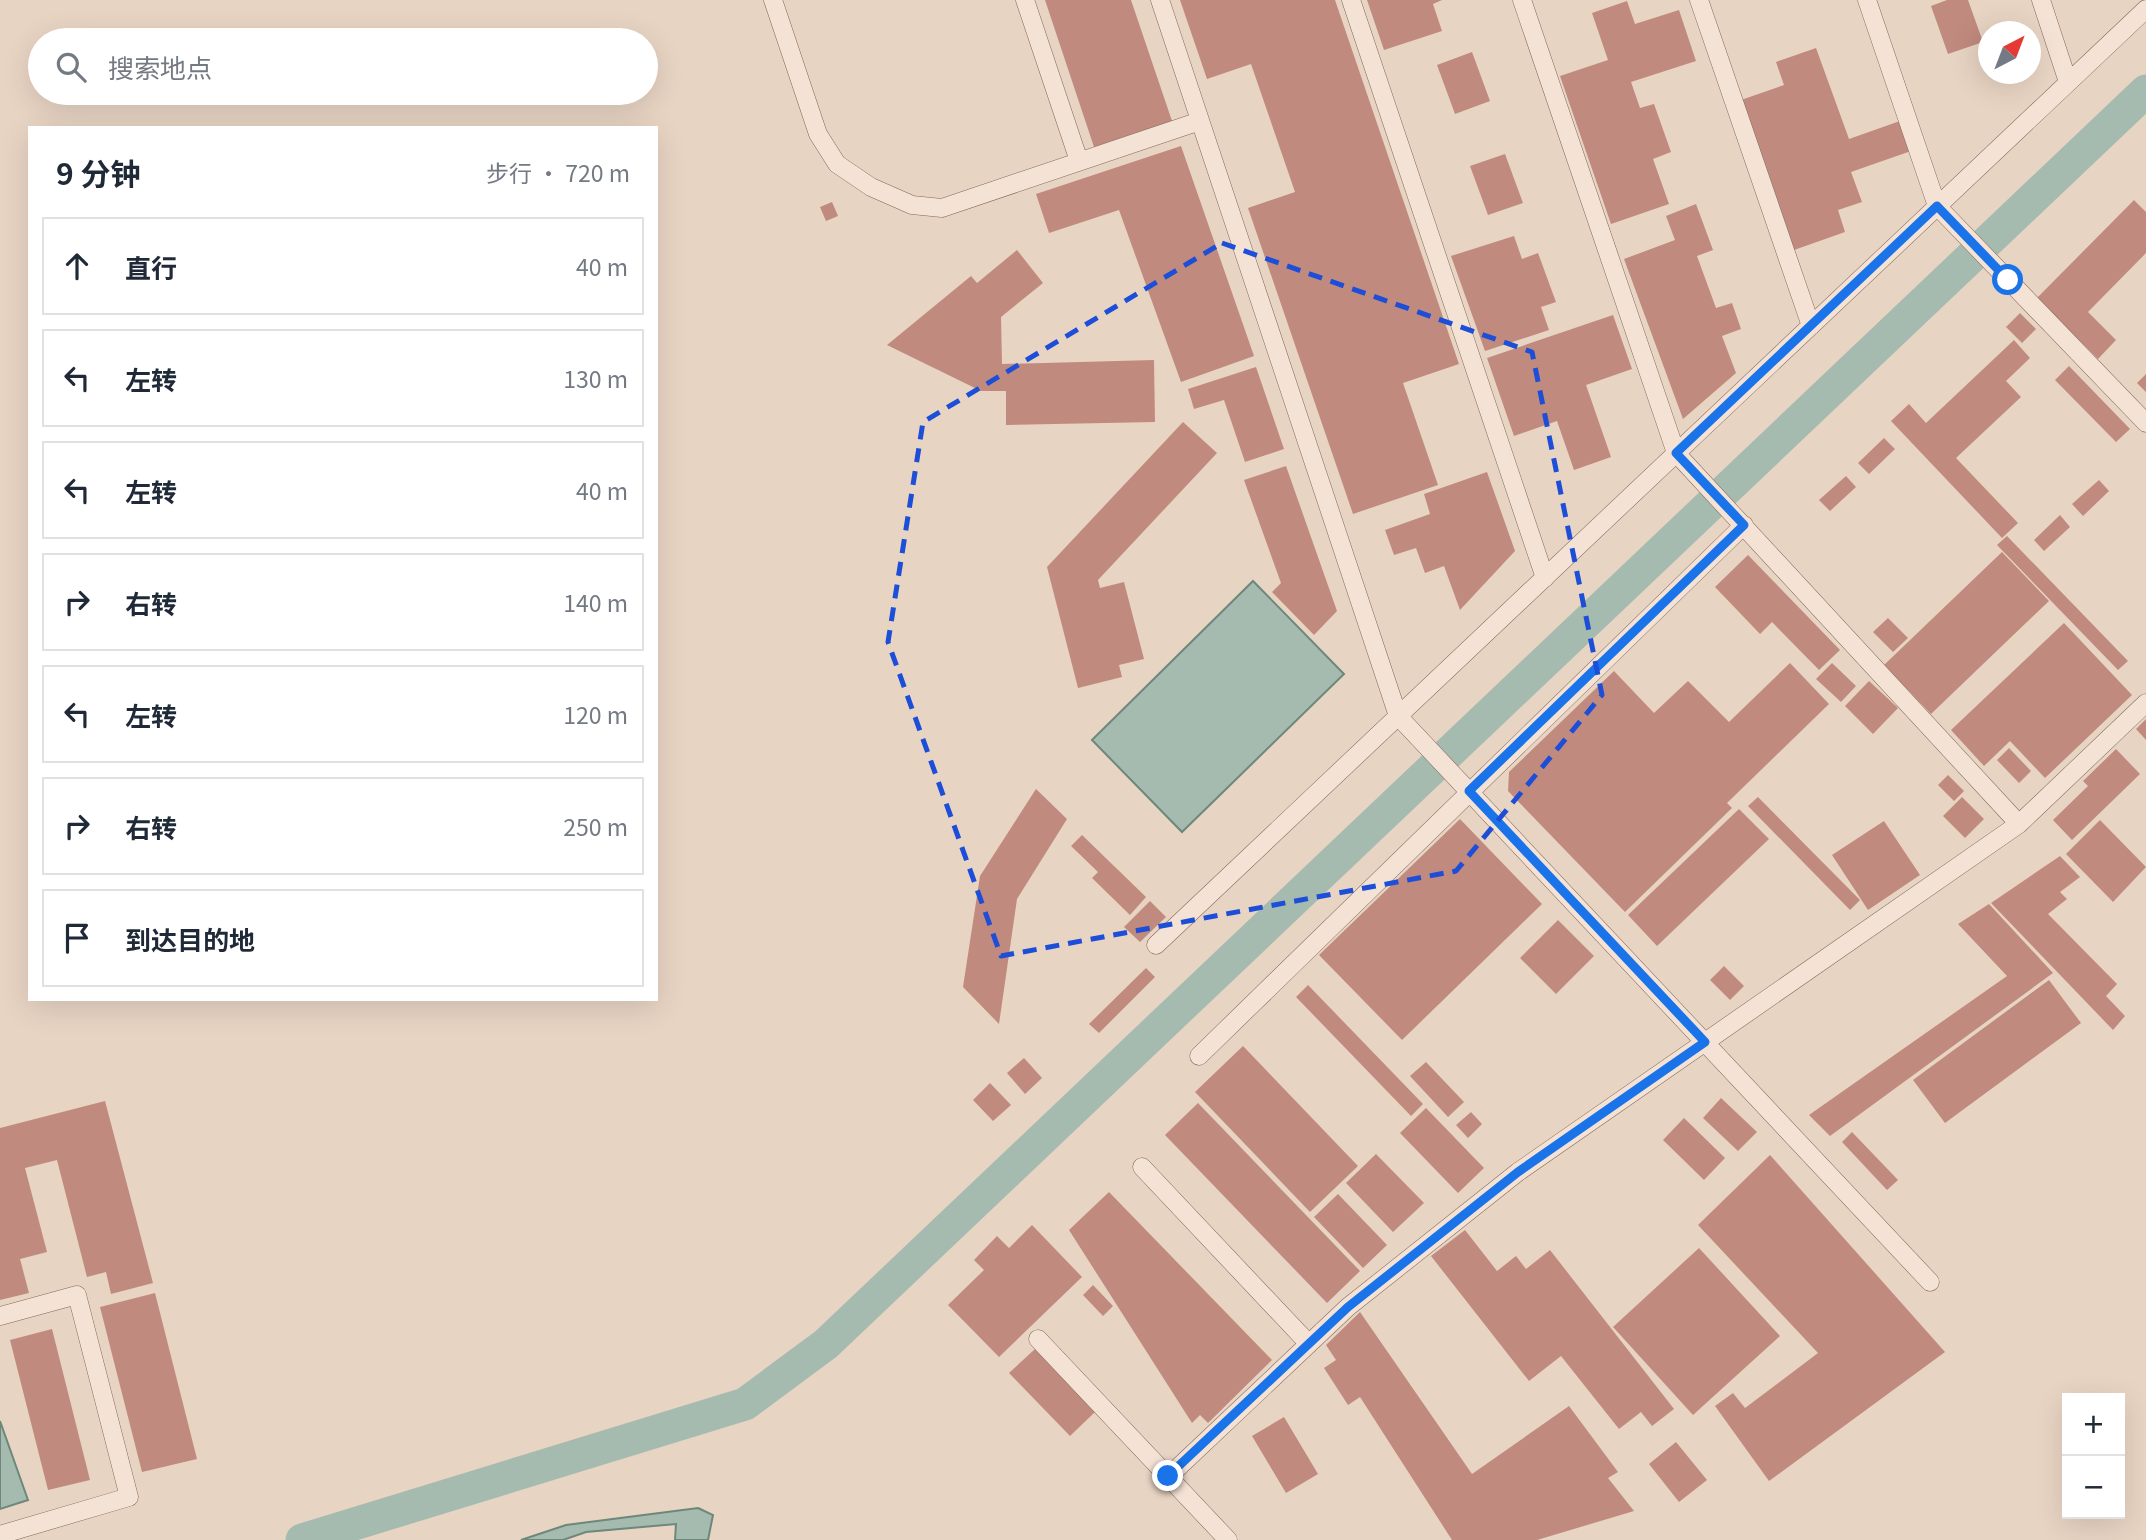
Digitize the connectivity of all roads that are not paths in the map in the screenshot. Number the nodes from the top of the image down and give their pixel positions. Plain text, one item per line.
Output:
1 (773, 0) edge
2 (1026, 0) edge
3 (1160, 0) edge
4 (1351, 0) edge
5 (1522, 0) edge
6 (1699, 0) edge
7 (1867, 0) edge
8 (2041, 0) edge
9 (2146, 9) edge
10 (2068, 82) junction
11 (1200, 121) junction
12 (1079, 161) junction
13 (1937, 206) junction
14 (1811, 326) junction
15 (2146, 423) edge
16 (1676, 453) junction
17 (1744, 525) junction
18 (1545, 578) junction
19 (2146, 702) edge
20 (1398, 716) junction
21 (1469, 791) junction
22 (2019, 824) junction
23 (1156, 946) dead end
24 (1705, 1042) junction
25 (1199, 1056) dead end
26 (1142, 1167) dead end
27 (1930, 1282) dead end
28 (0, 1316) edge
29 (1038, 1339) dead end
30 (1309, 1344) junction
31 (1168, 1476) junction
32 (0, 1535) edge
33 (1228, 1540) edge

1 - 12 street
2 - 12 street
3 - 11 street
4 - 18 street
5 - 16 street
6 - 14 street
7 - 13 street
8 - 10 street
9 - 10 street
10 - 13 street
11 - 12 street
11 - 20 street
13 - 14 street
13 - 15 street
14 - 16 street
16 - 17 street
16 - 18 street
17 - 21 street
17 - 22 street
18 - 20 street
19 - 22 street
20 - 21 street
20 - 23 street
21 - 24 street
21 - 25 street
22 - 24 street
24 - 27 street
24 - 30 street
26 - 30 street
28 - 32 street
29 - 31 street
30 - 31 street
31 - 33 street

